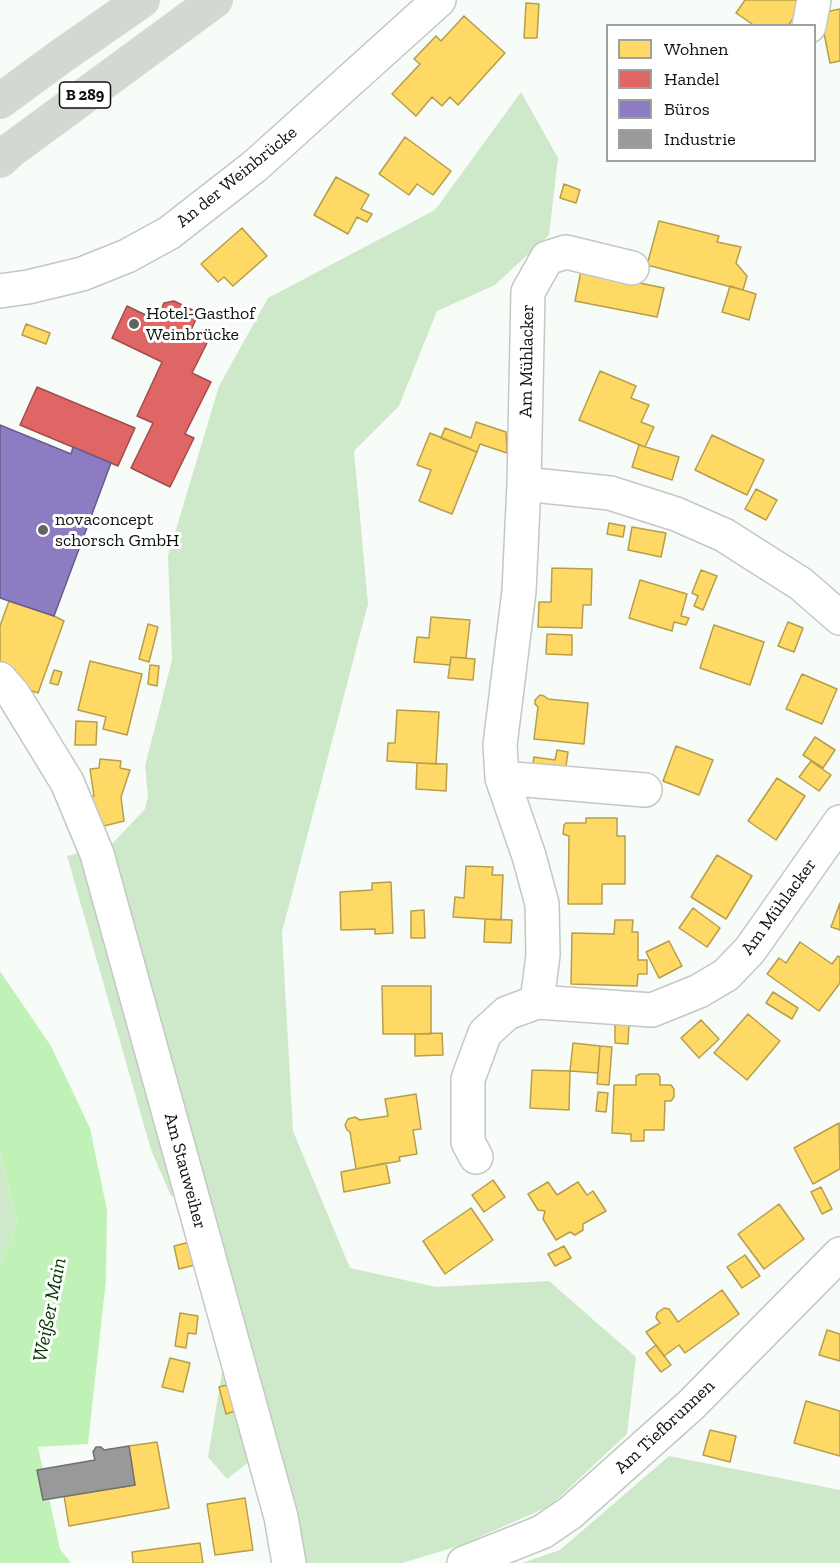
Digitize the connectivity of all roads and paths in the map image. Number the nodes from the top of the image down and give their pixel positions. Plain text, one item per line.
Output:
1 (142, 0) edge
2 (214, 0) edge
3 (439, 0) edge
4 (814, 0) edge
5 (809, 24) edge
6 (0, 101) edge
7 (0, 160) edge
8 (632, 268) dead end
9 (0, 291) edge
10 (524, 484) junction
11 (840, 618) edge
12 (0, 679) edge
13 (502, 777) junction
14 (645, 790) dead end
15 (840, 822) edge
16 (537, 1002) junction
17 (476, 1156) dead end
18 (840, 1254) edge
19 (289, 1563) edge
20 (464, 1563) edge

1 - 6 highway, B 289
2 - 7 highway, B 289
3 - 9 street, An der Weinbrücke
4 - 5 street
8 - 10 street, Am Mühlacker
10 - 11 street
10 - 13 street, Am Mühlacker
12 - 19 street, Am Stauweiher
13 - 14 street
13 - 16 street, Am Mühlacker
15 - 16 street, Am Mühlacker
16 - 17 street, Am Mühlacker
18 - 20 street, Am Tiefbrunnen

